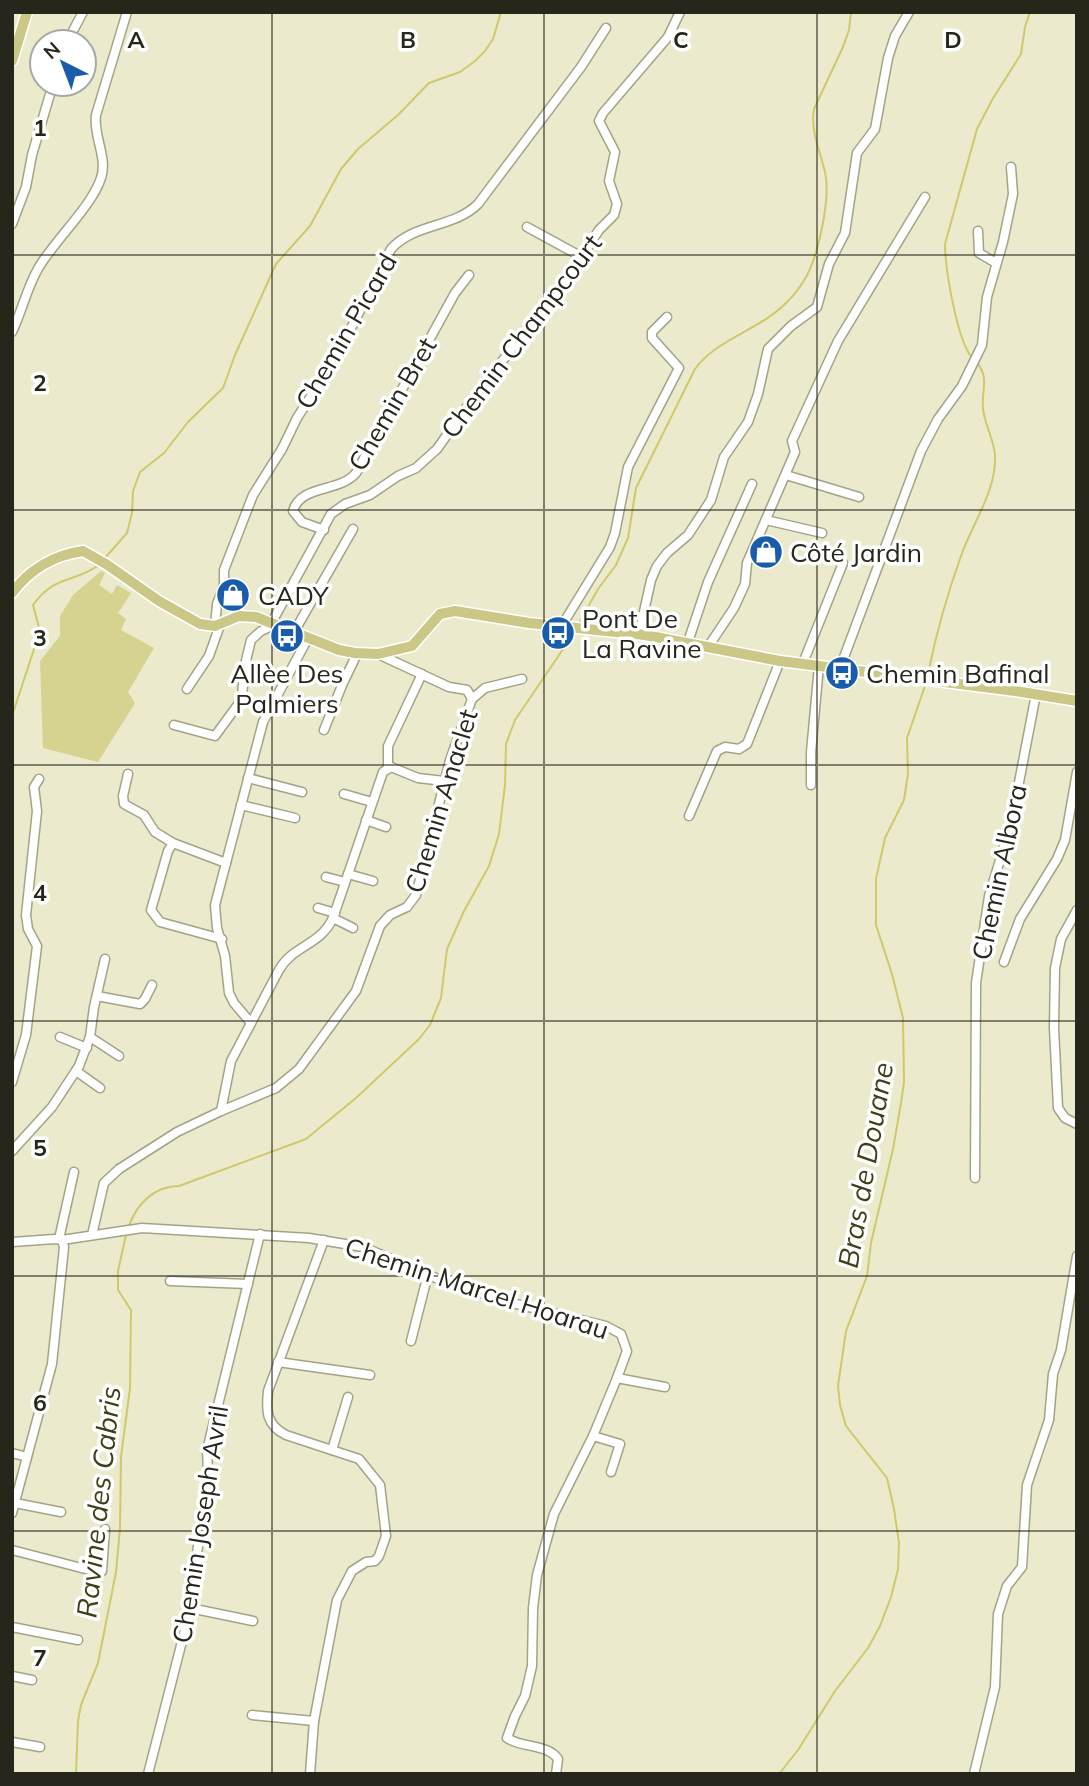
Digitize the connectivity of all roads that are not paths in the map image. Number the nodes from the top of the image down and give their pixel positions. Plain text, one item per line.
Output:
1 (27, 12) edge
2 (83, 12) edge
3 (127, 12) edge
4 (680, 12) edge
5 (909, 12) edge
6 (74, 28) edge
7 (606, 28) dead end
8 (12, 61) edge
9 (49, 98) edge
10 (1011, 167) dead end
11 (926, 197) dead end
12 (12, 224) edge
13 (527, 228) dead end
14 (978, 231) dead end
15 (582, 257) junction
16 (996, 263) junction
17 (469, 275) dead end
18 (667, 317) dead end
19 (12, 332) edge
20 (786, 475) junction
21 (752, 484) dead end
22 (859, 497) dead end
23 (766, 520) junction
24 (353, 529) dead end
25 (324, 530) junction
26 (822, 533) dead end
27 (844, 563) dead end
28 (12, 593) edge
29 (274, 623) junction
30 (217, 625) junction
31 (564, 628) junction
32 (294, 632) junction
33 (639, 634) junction
34 (308, 638) junction
35 (688, 642) junction
36 (708, 648) junction
37 (357, 653) junction
38 (378, 654) junction
39 (780, 660) junction
40 (803, 663) junction
41 (819, 666) junction
42 (840, 668) junction
43 (422, 674) junction
44 (522, 679) dead end
45 (187, 689) dead end
46 (1036, 694) junction
47 (472, 699) junction
48 (1077, 701) edge
49 (174, 725) dead end
50 (324, 730) dead end
51 (388, 768) junction
52 (1077, 772) edge
53 (128, 774) dead end
54 (248, 778) junction
55 (39, 779) dead end
56 (444, 781) junction
57 (811, 785) dead end
58 (302, 792) dead end
59 (344, 794) dead end
60 (372, 802) junction
61 (241, 805) junction
62 (690, 816) dead end
63 (295, 818) dead end
64 (366, 820) junction
65 (386, 827) dead end
66 (173, 843) junction
67 (226, 863) junction
68 (326, 877) dead end
69 (347, 878) junction
70 (373, 881) dead end
71 (318, 908) dead end
72 (1077, 910) edge
73 (334, 915) junction
74 (353, 928) dead end
75 (222, 939) junction
76 (105, 959) dead end
77 (1004, 962) dead end
78 (152, 985) dead end
79 (97, 996) junction
80 (251, 1023) junction
81 (60, 1037) dead end
82 (90, 1037) junction
83 (87, 1048) junction
84 (119, 1056) dead end
85 (76, 1071) junction
86 (12, 1082) edge
87 (100, 1088) dead end
88 (220, 1111) junction
89 (1077, 1124) edge
90 (12, 1152) edge
91 (74, 1172) dead end
92 (975, 1178) dead end
93 (260, 1234) junction
94 (92, 1235) junction
95 (61, 1240) junction
96 (324, 1240) junction
97 (12, 1242) edge
98 (1077, 1256) edge
99 (428, 1274) junction
100 (170, 1281) dead end
101 (248, 1284) junction
102 (411, 1340) dead end
103 (278, 1362) junction
104 (370, 1375) dead end
105 (617, 1378) junction
106 (665, 1387) dead end
107 (348, 1397) dead end
108 (593, 1436) junction
109 (332, 1450) junction
110 (12, 1453) edge
111 (27, 1457) junction
112 (611, 1472) dead end
113 (15, 1503) junction
114 (61, 1512) dead end
115 (12, 1513) edge
116 (105, 1529) dead end
117 (12, 1550) edge
118 (190, 1608) junction
119 (253, 1621) dead end
120 (12, 1627) edge
121 (78, 1640) dead end
122 (12, 1676) edge
123 (32, 1680) dead end
124 (252, 1715) dead end
125 (314, 1721) junction
126 (12, 1742) edge
127 (40, 1747) dead end
128 (148, 1774) edge
129 (310, 1774) edge
130 (556, 1774) edge
131 (974, 1774) edge

1 - 8 main road
2 - 6 street
3 - 19 street
4 - 15 street, Chemin Champcourt
5 - 33 street
7 - 30 street, Chemin Picard
9 - 12 street
10 - 16 street
11 - 20 street
13 - 15 street
14 - 16 street
15 - 25 street, Chemin Champcourt
16 - 42 street
17 - 25 street, Chemin Bret
18 - 31 street
20 - 22 street
20 - 23 street
21 - 35 street
23 - 26 street
23 - 36 street
24 - 32 street
25 - 29 street, Chemin Champcourt
27 - 40 street
28 - 30 main road
29 - 30 main road
29 - 32 main road
29 - 49 street
30 - 45 street, Chemin Picard
31 - 33 main road
31 - 38 main road
32 - 34 main road
33 - 35 main road
34 - 37 main road
34 - 54 street
35 - 36 main road
36 - 39 main road
37 - 38 main road
37 - 50 street
38 - 43 street, Chemin Anaclet
39 - 40 main road
39 - 62 street
40 - 41 main road
41 - 42 main road
41 - 57 street
42 - 46 main road
43 - 47 street, Chemin Anaclet
43 - 51 street
44 - 47 street
46 - 48 main road
46 - 92 street, Chemin Albora
47 - 56 street, Chemin Anaclet
51 - 56 street
51 - 60 street
52 - 77 street
53 - 66 street
54 - 58 street
54 - 61 street
55 - 86 street
56 - 88 street, Chemin Anaclet
59 - 60 street
60 - 64 street
61 - 63 street
61 - 67 street
64 - 65 street
64 - 69 street
66 - 67 street
66 - 75 street
67 - 75 street
68 - 69 street
69 - 70 street
69 - 73 street
71 - 73 street
72 - 89 street
73 - 74 street
73 - 80 street
75 - 80 street
76 - 79 street
78 - 79 street
79 - 82 street
80 - 88 street
81 - 83 street
82 - 83 street
82 - 84 street
83 - 85 street
85 - 87 street
85 - 90 street
88 - 94 street, Chemin Anaclet
91 - 95 street
93 - 94 street, Chemin Marcel Hoarau
93 - 96 street, Chemin Marcel Hoarau
93 - 101 street, Chemin Joseph Avril
94 - 95 street, Chemin Marcel Hoarau
95 - 97 street, Chemin Marcel Hoarau
95 - 111 street
96 - 99 street, Chemin Marcel Hoarau
96 - 103 street
98 - 131 street
99 - 102 street
99 - 105 street, Chemin Marcel Hoarau
100 - 101 street
101 - 118 street, Chemin Joseph Avril
103 - 104 street
103 - 109 street
105 - 106 street
105 - 108 street, Chemin Marcel Hoarau
107 - 109 street
108 - 112 street
108 - 130 street, Chemin Marcel Hoarau
109 - 125 street
110 - 111 street
111 - 113 street
113 - 114 street
113 - 115 street
116 - 117 street
118 - 119 street
118 - 128 street, Chemin Joseph Avril
120 - 121 street
122 - 123 street
124 - 125 street
125 - 129 street
126 - 127 street

